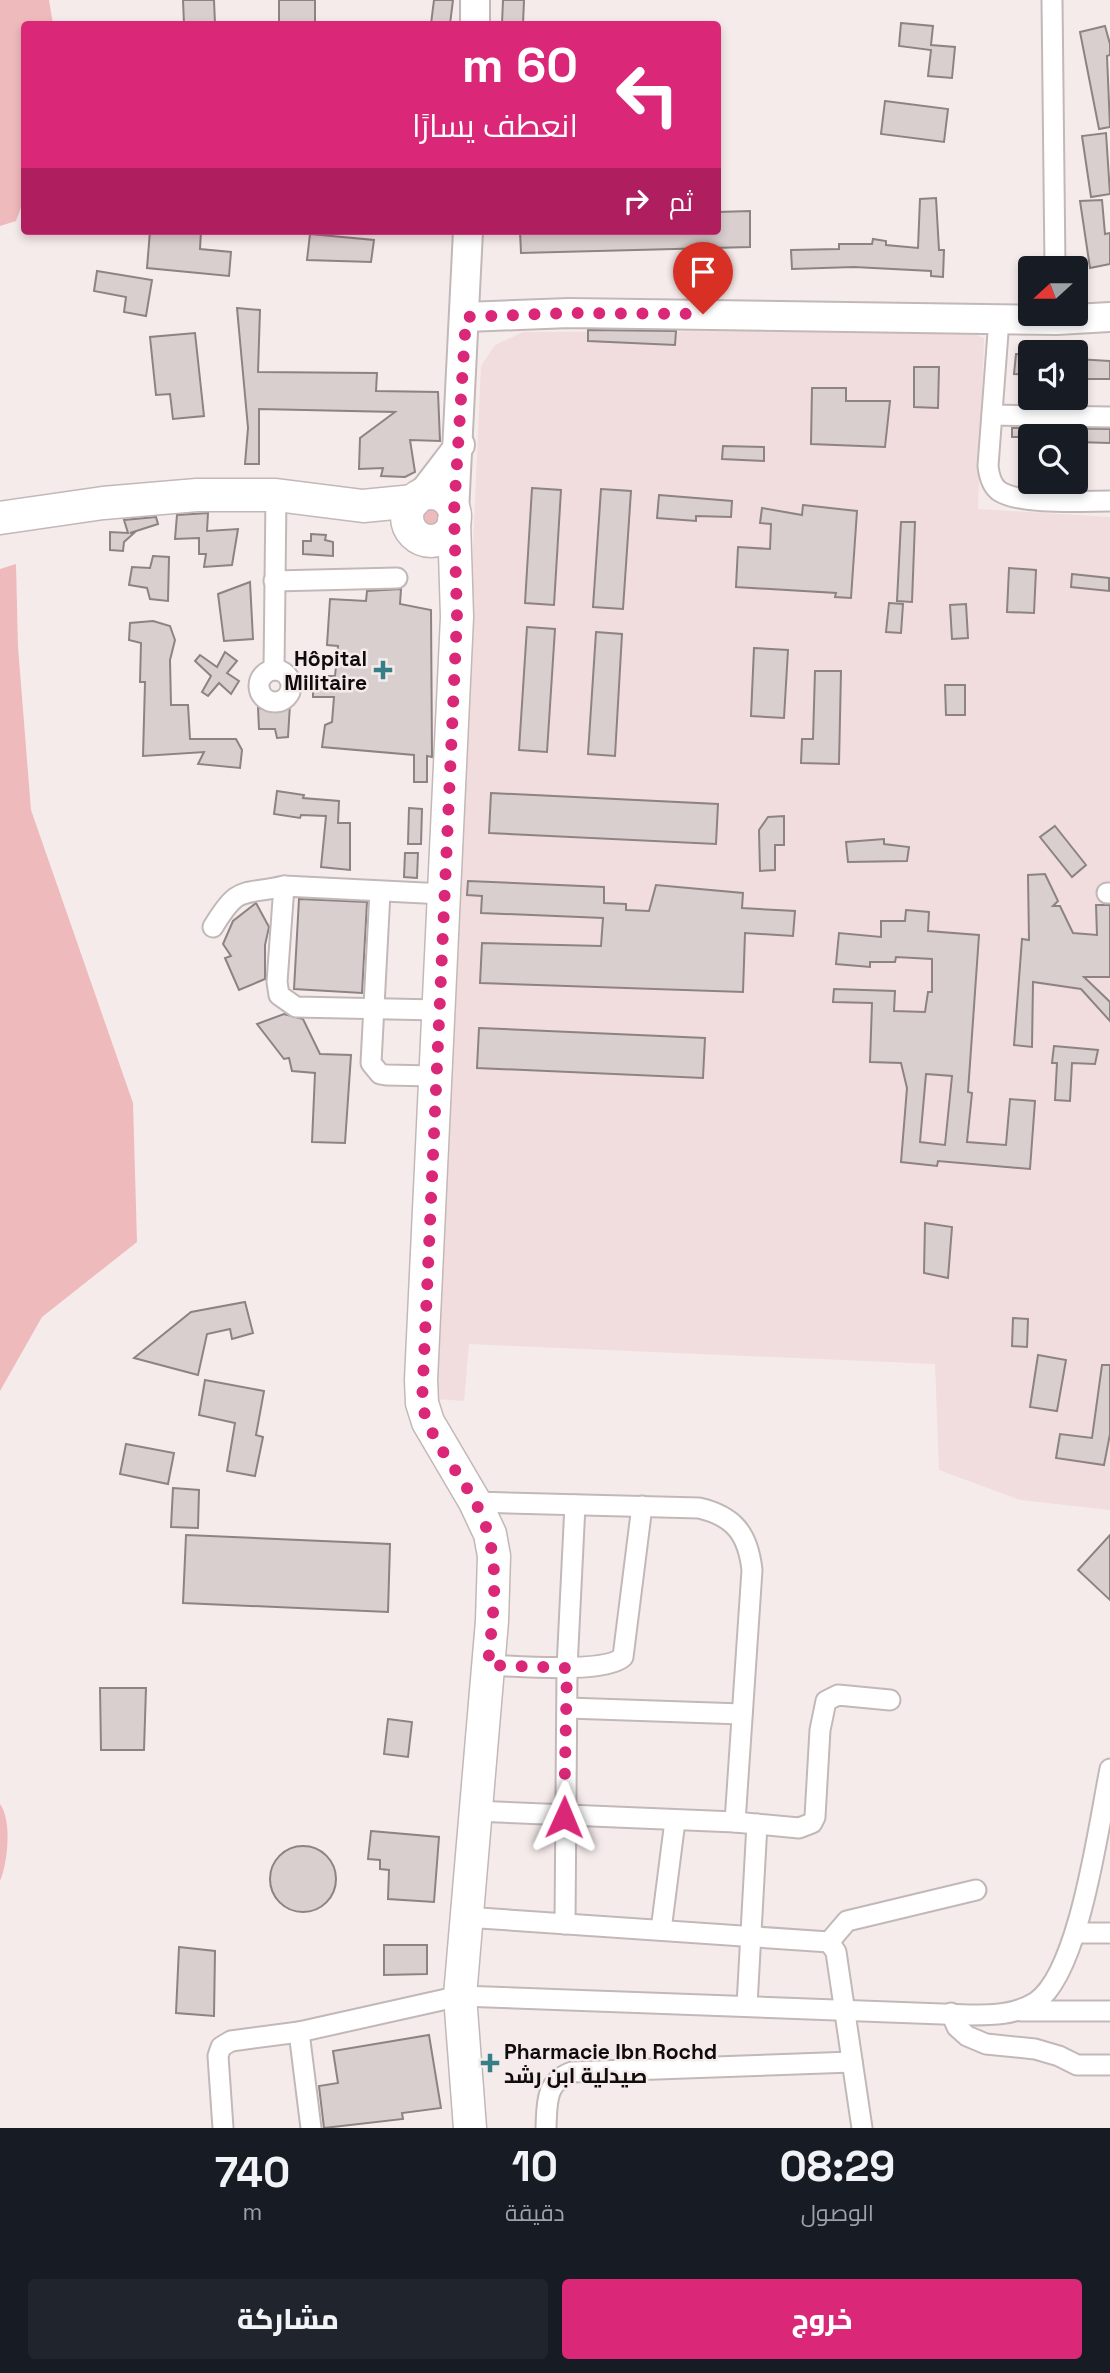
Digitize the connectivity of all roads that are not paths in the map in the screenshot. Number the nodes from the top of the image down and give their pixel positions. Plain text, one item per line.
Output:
1 (475, 0) edge
2 (1052, 0) edge
3 (475, 21) edge
4 (468, 235) edge
5 (1055, 256) edge
6 (466, 317) junction
7 (1088, 317) edge
8 (1110, 317) edge
9 (1018, 318) edge
10 (999, 319) junction
11 (992, 415) junction
12 (1110, 417) edge
13 (460, 445) junction
14 (276, 495) junction
15 (417, 498) junction
16 (1110, 502) edge
17 (363, 506) junction
18 (454, 516) junction
19 (0, 518) edge
20 (420, 538) junction
21 (397, 578) dead end
22 (274, 581) junction
23 (457, 617) junction
24 (274, 670) dead end
25 (284, 886) junction
26 (380, 892) junction
27 (444, 894) junction
28 (213, 927) dead end
29 (372, 1010) junction
30 (438, 1010) junction
31 (435, 1076) junction
32 (475, 1502) junction
33 (575, 1505) junction
34 (642, 1506) junction
35 (488, 1665) junction
36 (567, 1668) junction
37 (890, 1700) dead end
38 (568, 1708) junction
39 (742, 1714) junction
40 (1110, 1769) edge
41 (474, 1811) junction
42 (564, 1817) junction
43 (675, 1821) junction
44 (735, 1822) junction
45 (757, 1824) junction
46 (1101, 1851) edge
47 (976, 1890) dead end
48 (465, 1917) junction
49 (565, 1924) junction
50 (661, 1930) junction
51 (1077, 1933) junction
52 (1110, 1933) edge
53 (752, 1936) junction
54 (829, 1942) junction
55 (460, 1996) junction
56 (747, 2005) junction
57 (844, 2009) junction
58 (1020, 2011) junction
59 (1110, 2011) edge
60 (951, 2013) junction
61 (299, 2032) junction
62 (852, 2062) junction
63 (1110, 2065) edge
64 (223, 2128) edge
65 (311, 2128) edge
66 (467, 2128) edge
67 (546, 2128) edge
68 (862, 2128) edge

1 - 3 main road
2 - 5 street
4 - 6 main road
6 - 10 main road
6 - 13 main road
7 - 8 main road
9 - 10 main road
10 - 11 street
11 - 12 street
11 - 16 street
13 - 15 main road
13 - 18 main road
14 - 17 main road
14 - 19 main road
14 - 22 street
15 - 17 main road
15 - 18 main road
15 - 20 main road
17 - 20 main road
18 - 20 main road
18 - 23 main road
20 - 23 main road
21 - 22 street
22 - 24 street
23 - 27 main road
25 - 26 street
25 - 28 street
25 - 29 street
26 - 27 street
26 - 29 street
27 - 30 main road
29 - 30 street
29 - 31 street
30 - 31 main road
31 - 32 main road
32 - 33 street
32 - 35 main road
33 - 34 street
33 - 36 street
34 - 36 street
34 - 39 street
35 - 36 street
35 - 41 main road
36 - 38 street
37 - 45 street
38 - 39 street
38 - 42 street
39 - 44 street
40 - 46 street
41 - 42 street
41 - 48 main road
42 - 43 street
42 - 49 street
43 - 44 street
43 - 50 street
44 - 45 street
45 - 53 street
46 - 51 street
47 - 54 street
48 - 49 street
48 - 55 main road
49 - 50 street
50 - 53 street
51 - 52 street
51 - 58 street
53 - 54 street
53 - 56 street
54 - 57 street
55 - 56 street
55 - 61 street
55 - 66 main road
56 - 57 street
57 - 60 street
57 - 62 street
58 - 59 street
58 - 60 street
60 - 63 street
61 - 64 street
61 - 65 street
62 - 67 street
62 - 68 street

